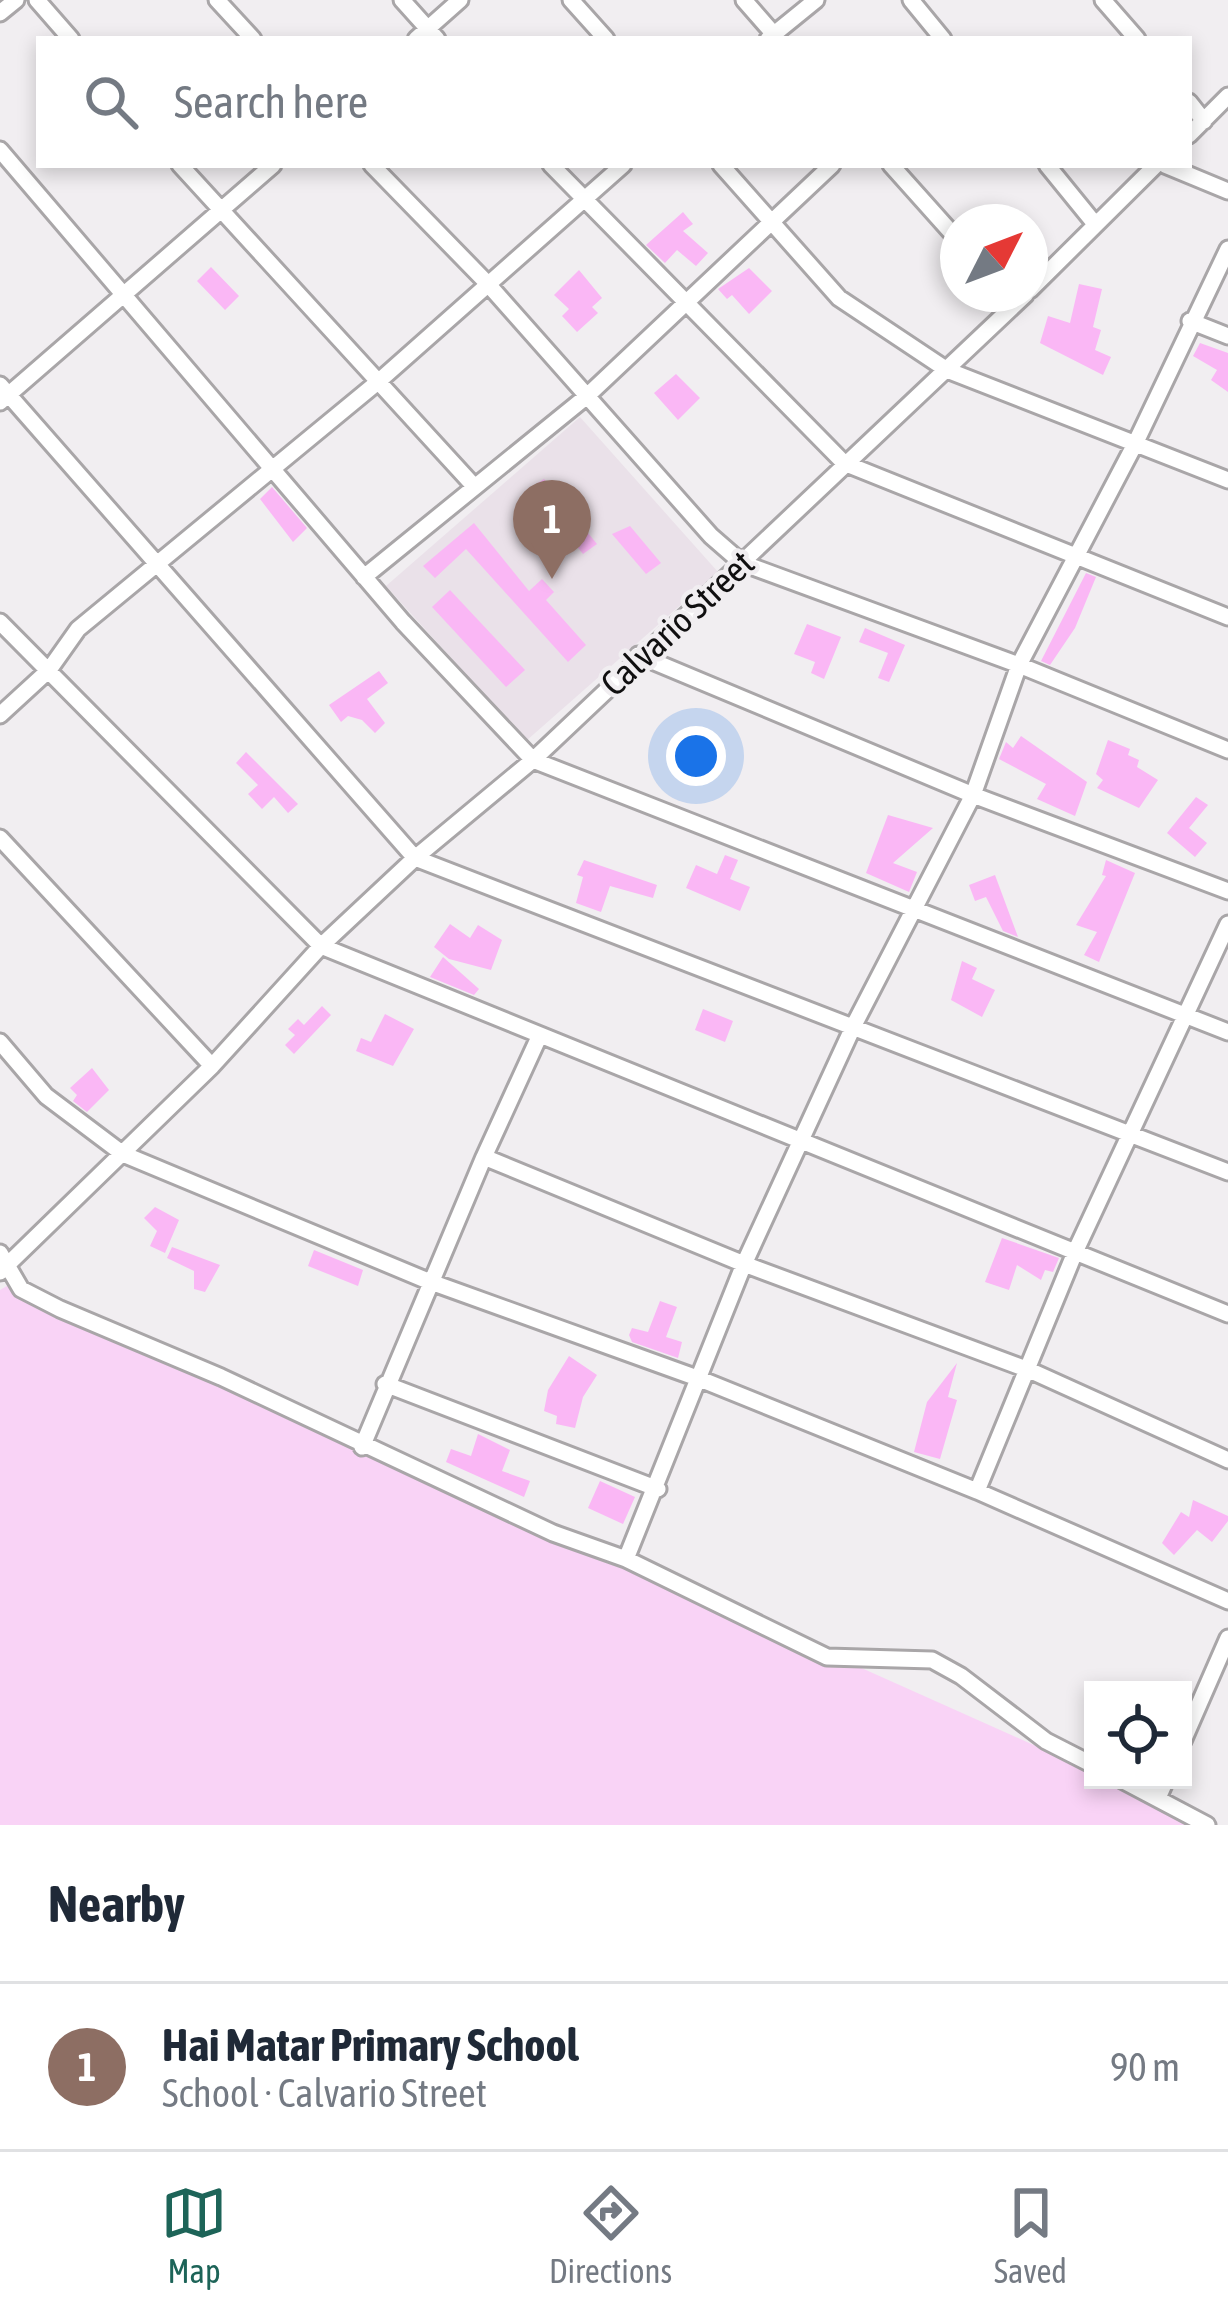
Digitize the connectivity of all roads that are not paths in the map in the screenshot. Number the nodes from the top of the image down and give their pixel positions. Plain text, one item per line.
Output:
1 (16, 0) edge
2 (37, 0) edge
3 (217, 0) edge
4 (402, 0) edge
5 (460, 0) edge
6 (571, 0) edge
7 (744, 0) edge
8 (816, 0) edge
9 (911, 0) edge
10 (1103, 0) edge
11 (0, 13) edge
12 (68, 36) edge
13 (250, 36) edge
14 (427, 36) edge
15 (603, 36) edge
16 (772, 36) edge
17 (774, 36) edge
18 (941, 36) edge
19 (1134, 36) edge
20 (1228, 97) edge
21 (1192, 106) edge
22 (1204, 121) junction
23 (1192, 132) edge
24 (0, 150) edge
25 (183, 168) edge
26 (270, 168) edge
27 (375, 168) edge
28 (554, 168) edge
29 (620, 168) edge
30 (724, 168) edge
31 (829, 168) edge
32 (894, 168) edge
33 (1049, 168) edge
34 (1158, 168) edge
35 (1169, 168) edge
36 (1228, 191) edge
37 (583, 201) junction
38 (221, 213) junction
39 (773, 220) junction
40 (940, 220) edge
41 (1095, 224) junction
42 (1228, 249) edge
43 (1048, 269) edge
44 (487, 283) junction
45 (124, 297) junction
46 (682, 303) junction
47 (1004, 312) edge
48 (1190, 321) junction
49 (1228, 336) edge
50 (947, 370) junction
51 (379, 381) junction
52 (3, 394) edge
53 (586, 396) junction
54 (1135, 444) junction
55 (844, 463) junction
56 (273, 470) junction
57 (1228, 480) edge
58 (473, 484) junction
59 (1076, 556) junction
60 (742, 563) junction
61 (154, 564) junction
62 (364, 577) junction
63 (1228, 617) edge
64 (0, 622) edge
65 (638, 655) junction
66 (1019, 665) junction
67 (49, 670) junction
68 (0, 715) edge
69 (1228, 750) edge
70 (533, 760) junction
71 (973, 795) junction
72 (0, 838) edge
73 (415, 858) junction
74 (1228, 891) edge
75 (915, 907) junction
76 (1228, 924) edge
77 (322, 946) junction
78 (1187, 1014) junction
79 (854, 1025) junction
80 (1228, 1032) edge
81 (538, 1037) junction
82 (0, 1042) edge
83 (212, 1066) junction
84 (1132, 1134) junction
85 (800, 1144) junction
86 (124, 1154) junction
87 (484, 1157) junction
88 (1228, 1172) edge
89 (1076, 1250) junction
90 (3, 1262) edge
91 (744, 1264) junction
92 (428, 1281) junction
93 (1228, 1314) edge
94 (1029, 1370) junction
95 (700, 1379) junction
96 (385, 1384) junction
97 (362, 1447) junction
98 (1228, 1460) edge
99 (658, 1490) junction
100 (977, 1491) junction
101 (626, 1559) junction
102 (1228, 1601) edge
103 (1228, 1638) edge
104 (1220, 1677) edge
105 (1192, 1726) edge
106 (1084, 1760) edge
107 (1140, 1789) edge
108 (1162, 1789) edge
109 (1158, 1798) junction
110 (1207, 1825) edge

1 - 11 street
2 - 12 street
3 - 13 street
4 - 14 street
5 - 14 street
6 - 15 street
7 - 16 street
8 - 17 street
9 - 18 street
10 - 19 street
20 - 22 street
21 - 22 street
22 - 23 street
24 - 45 street
25 - 38 street
26 - 38 street
27 - 44 street
28 - 37 street
29 - 37 street
30 - 39 street
31 - 39 street
32 - 40 street
33 - 41 street
34 - 41 street, Calvario Street
35 - 36 street
37 - 44 street
37 - 46 street
38 - 45 street
38 - 51 street
39 - 46 street
39 - 50 street
41 - 43 street, Calvario Street
42 - 48 street
44 - 51 street
44 - 53 street
45 - 52 street
45 - 56 street
46 - 53 street
46 - 55 street
47 - 50 street, Calvario Street
48 - 49 street
48 - 54 street
50 - 54 street
50 - 55 street, Calvario Street
51 - 56 street
51 - 58 street
52 - 61 street
53 - 58 street
53 - 60 street
54 - 57 street
54 - 59 street
55 - 59 street
55 - 60 street, Calvario Street
56 - 61 street
56 - 62 street
58 - 62 street
59 - 63 street
59 - 66 street
60 - 65 street, Calvario Street
60 - 66 street
61 - 67 street
61 - 73 street
62 - 70 street
64 - 67 street
65 - 70 street, Calvario Street
65 - 71 street
66 - 69 street
66 - 71 street
67 - 68 street
67 - 77 street
70 - 73 street, Calvario Street
70 - 75 street
71 - 74 street
71 - 75 street
72 - 83 street
73 - 77 street, Calvario Street
73 - 79 street
75 - 78 street
75 - 79 street
76 - 78 street
77 - 81 street
77 - 83 street, Calvario Street
78 - 80 street
78 - 84 street
79 - 84 street
79 - 85 street
81 - 85 street
81 - 87 street
82 - 86 street
83 - 86 street, Calvario Street
84 - 88 street
84 - 89 street
85 - 89 street
85 - 91 street
86 - 90 street, Calvario Street
86 - 92 street
87 - 91 street
87 - 92 street
89 - 93 street
89 - 94 street
90 - 97 street
91 - 94 street
91 - 95 street
92 - 95 street
92 - 96 street
94 - 98 street
94 - 100 street
95 - 99 street
95 - 100 street
96 - 97 street
96 - 99 street
97 - 101 street
99 - 101 street
100 - 102 street
101 - 106 street
103 - 104 street
104 - 105 street
107 - 109 street
108 - 109 street
109 - 110 street

